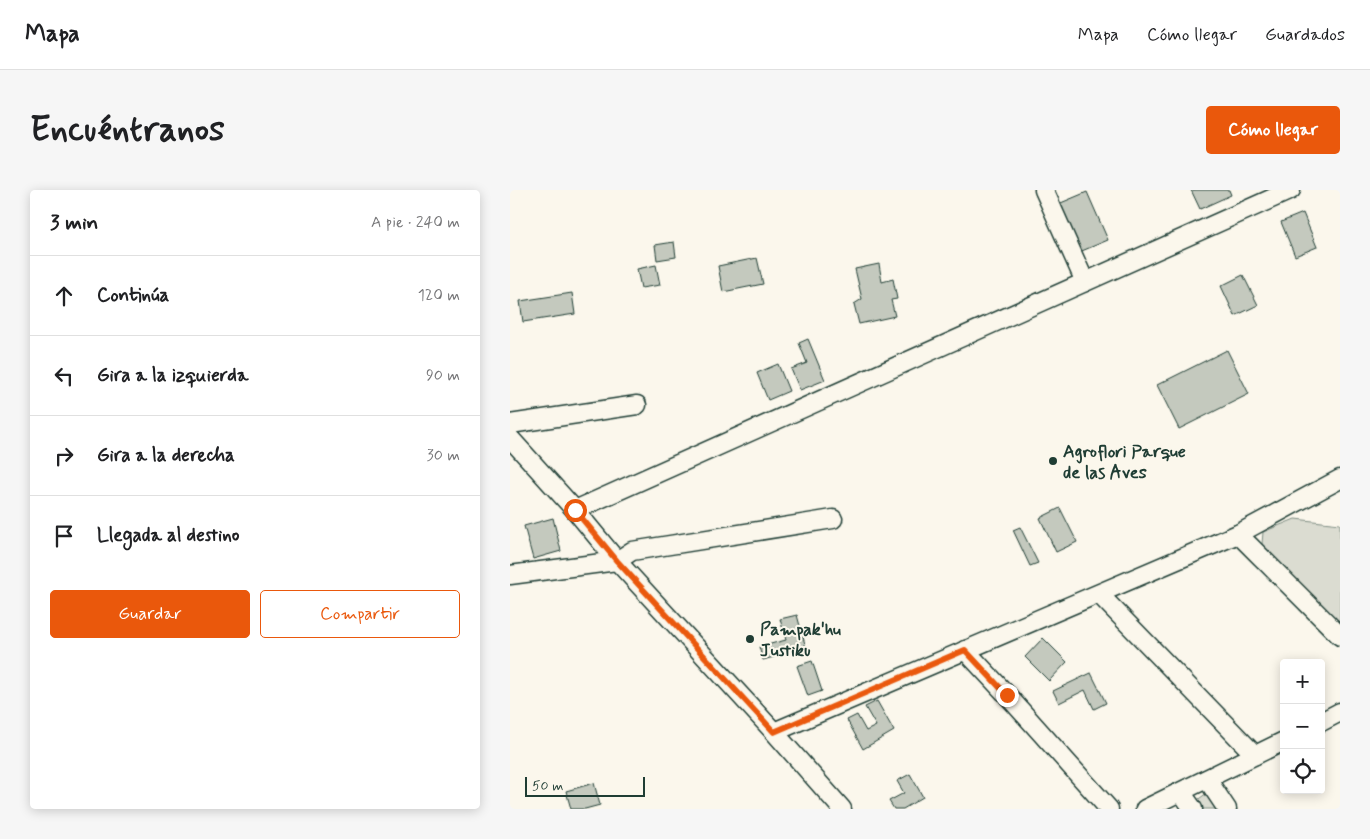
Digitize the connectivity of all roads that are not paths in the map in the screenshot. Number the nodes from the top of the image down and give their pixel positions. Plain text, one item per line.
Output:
1 (1044, 190) edge
2 (1291, 190) edge
3 (1085, 282) junction
4 (637, 405) dead end
5 (510, 424) edge
6 (510, 438) edge
7 (1340, 479) edge
8 (575, 510) junction
9 (833, 519) dead end
10 (1238, 534) junction
11 (617, 561) junction
12 (510, 575) edge
13 (1099, 594) junction
14 (1340, 636) edge
15 (965, 650) junction
16 (1340, 712) edge
17 (1325, 720) edge
18 (774, 732) junction
19 (1280, 742) edge
20 (1255, 755) junction
21 (1207, 780) junction
22 (1181, 792) junction
23 (842, 809) edge
24 (1108, 809) edge
25 (1146, 809) edge
26 (1193, 809) edge
27 (1227, 809) edge

1 - 3 street
2 - 3 street
3 - 8 street
4 - 5 street
6 - 8 street
7 - 10 street
8 - 11 street
9 - 11 street
10 - 13 street
10 - 14 street
11 - 12 street
11 - 18 street
13 - 15 street
13 - 20 street
15 - 18 street
15 - 24 street
16 - 17 street
18 - 23 street
19 - 20 street
20 - 21 street
21 - 22 street
21 - 27 street
22 - 25 street
22 - 26 street

